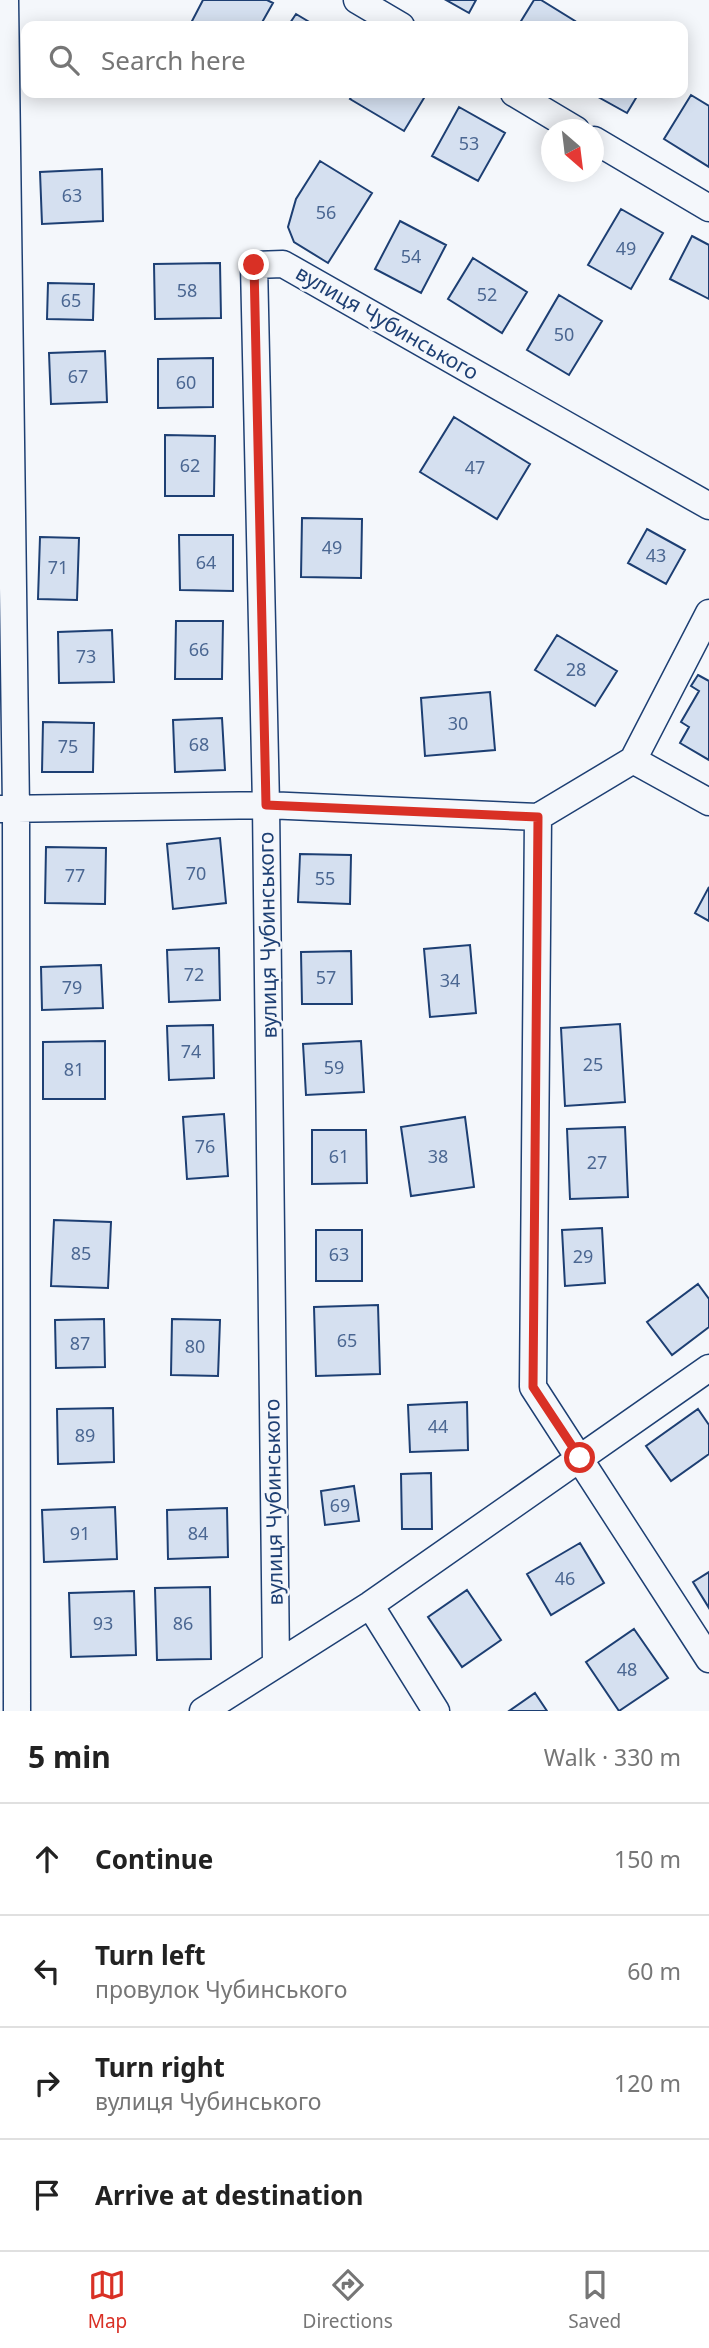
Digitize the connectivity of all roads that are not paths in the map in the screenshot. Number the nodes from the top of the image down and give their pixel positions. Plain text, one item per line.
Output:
1 (5, 0) edge
2 (357, 0) edge
3 (393, 21) edge
4 (522, 98) edge
5 (558, 119) edge
6 (604, 146) edge
7 (709, 208) edge
8 (709, 506) edge
9 (709, 613) edge
10 (633, 760) junction
11 (709, 802) edge
12 (266, 805) junction
13 (8, 809) edge
14 (538, 817) junction
15 (709, 1368) edge
16 (580, 1458) junction
17 (370, 1605) junction
18 (709, 1659) edge
19 (276, 1663) junction
20 (17, 1711) edge
21 (203, 1711) edge
22 (436, 1711) edge

1 - 13 street
2 - 3 street
4 - 5 street
6 - 7 street
8 - 12 street, вулиця Чубинського
9 - 10 street
10 - 11 street
10 - 14 street
12 - 13 street
12 - 14 street
12 - 19 street, вулиця Чубинського
13 - 20 street
14 - 16 street
15 - 16 street
16 - 17 street
16 - 18 street
17 - 19 street
17 - 22 street
19 - 21 street

